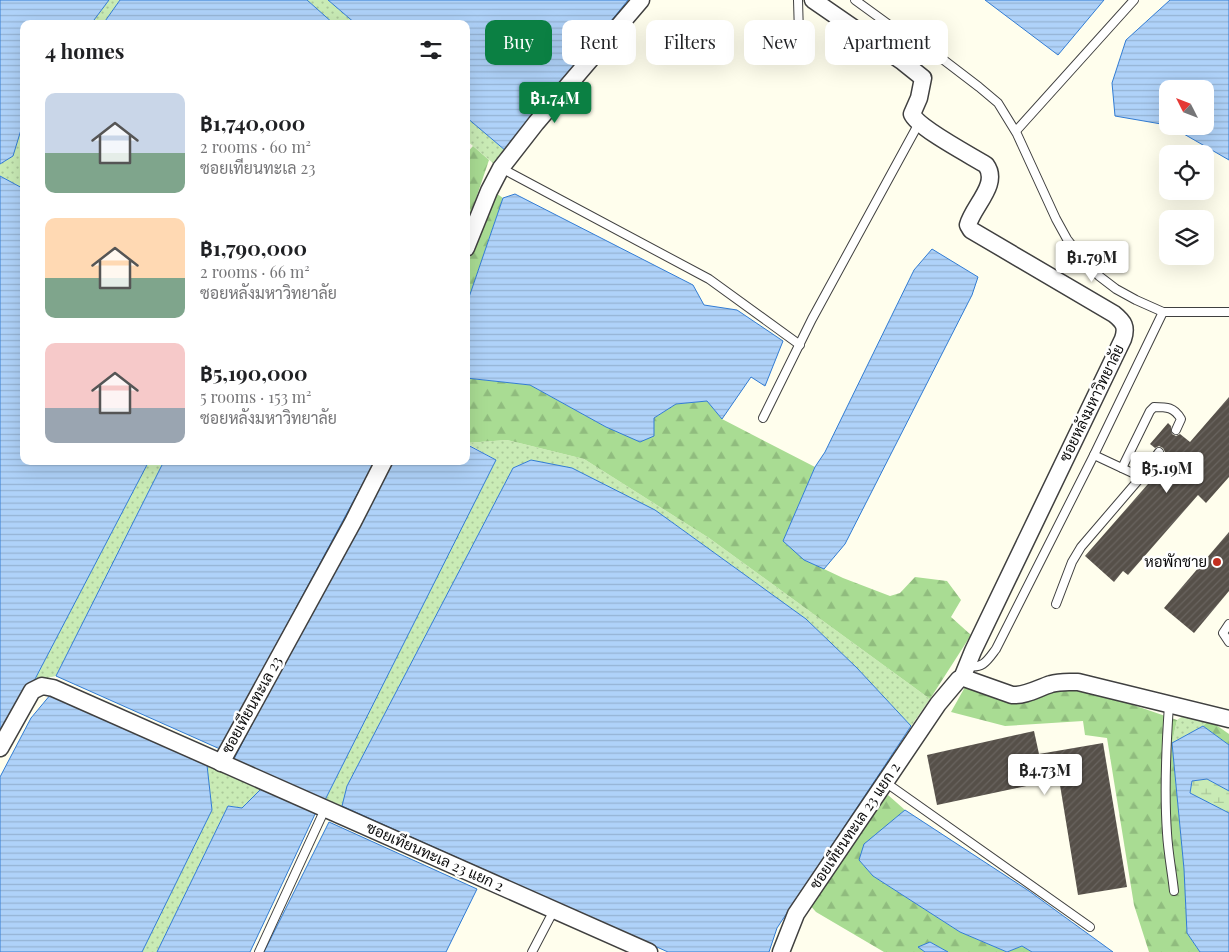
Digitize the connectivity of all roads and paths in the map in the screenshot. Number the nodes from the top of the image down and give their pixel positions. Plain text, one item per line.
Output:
1 (641, 0) edge
2 (798, 0) edge
3 (813, 0) edge
4 (855, 0) edge
5 (1134, 0) edge
6 (799, 20) edge
7 (919, 122) junction
8 (1016, 131) junction
9 (501, 168) junction
10 (470, 238) edge
11 (1163, 312) junction
12 (1229, 312) edge
13 (800, 345) junction
14 (763, 418) dead end
15 (1176, 430) dead end
16 (1159, 452) dead end
17 (1094, 455) junction
18 (382, 465) edge
19 (1122, 468) junction
20 (1141, 477) junction
21 (1056, 604) dead end
22 (1229, 624) edge
23 (1229, 642) edge
24 (961, 676) junction
25 (1169, 705) junction
26 (1229, 719) edge
27 (0, 748) edge
28 (221, 763) junction
29 (885, 782) junction
30 (325, 809) junction
31 (1174, 891) dead end
32 (554, 910) junction
33 (1090, 928) dead end
34 (259, 952) edge
35 (532, 952) edge
36 (649, 952) edge
37 (781, 952) edge

1 - 9 street
2 - 6 lane
3 - 7 street
4 - 8 lane
5 - 8 lane
7 - 13 lane
7 - 24 street, ซอยหลังมหาวิทยาลัย
8 - 11 lane
9 - 10 street
9 - 13 lane
11 - 12 lane
11 - 17 lane
13 - 14 lane
15 - 19 lane
16 - 20 lane
17 - 19 lane
17 - 24 lane
18 - 28 street, ซอยเทียนทะเล 23
19 - 20 lane
20 - 21 lane
22 - 23 lane
24 - 25 street
24 - 29 street, ซอยเทียนทะเล 23 แยก 2
25 - 26 street
25 - 31 lane
27 - 28 street, ซอยเทียนทะเล 23
28 - 30 street, ซอยเทียนทะเล 23 แยก 2
29 - 33 lane
29 - 37 street, ซอยเทียนทะเล 23 แยก 2
30 - 32 street, ซอยเทียนทะเล 23 แยก 2
30 - 34 lane
32 - 35 lane
32 - 36 street, ซอยเทียนทะเล 23 แยก 2

